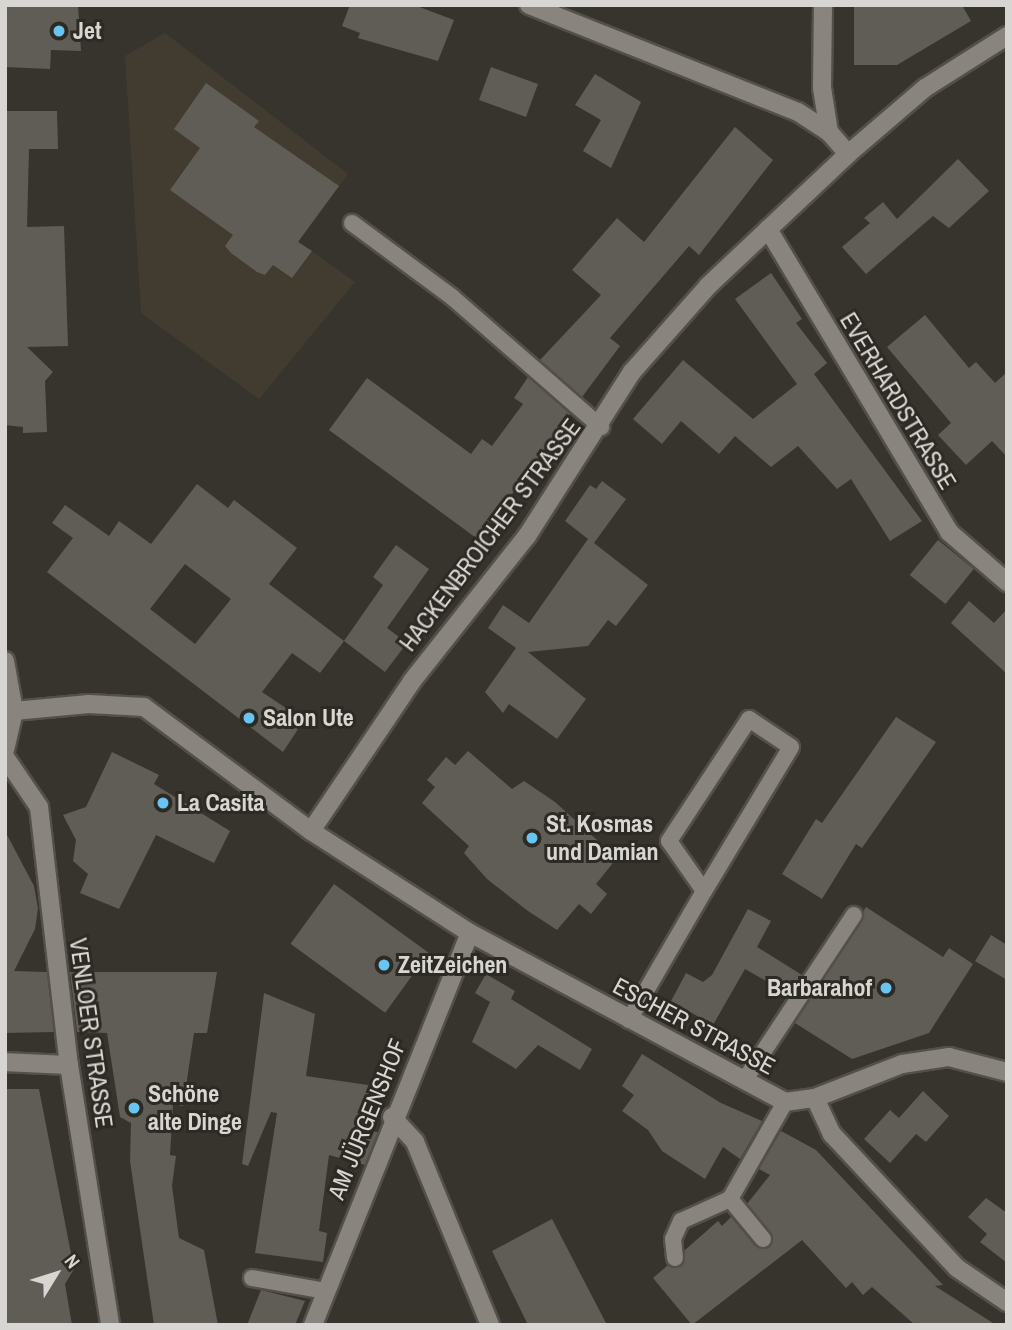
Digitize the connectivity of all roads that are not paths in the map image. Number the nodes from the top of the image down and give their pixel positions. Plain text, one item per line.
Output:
1 (530, 5) edge
2 (823, 5) edge
3 (1007, 36) edge
4 (829, 132) junction
5 (848, 155) junction
6 (352, 223) dead end
7 (768, 229) junction
8 (601, 427) junction
9 (1007, 582) edge
10 (5, 661) edge
11 (14, 711) junction
12 (5, 750) edge
13 (5, 757) edge
14 (311, 831) junction
15 (704, 891) junction
16 (854, 915) dead end
17 (470, 933) junction
18 (629, 1020) junction
19 (5, 1062) edge
20 (69, 1065) junction
21 (1007, 1072) edge
22 (744, 1081) junction
23 (816, 1098) junction
24 (785, 1102) junction
25 (392, 1117) junction
26 (730, 1199) junction
27 (763, 1239) dead end
28 (675, 1258) dead end
29 (252, 1278) dead end
30 (326, 1291) junction
31 (1007, 1303) edge
32 (110, 1325) edge
33 (313, 1325) edge
34 (490, 1325) edge

1 - 4 street
2 - 4 street
3 - 5 street, HACKENBROICHER STRASSE
4 - 5 street
5 - 7 street, HACKENBROICHER STRASSE
6 - 8 lane
7 - 8 street, HACKENBROICHER STRASSE
7 - 9 street, EVERHARDSTRASSE
8 - 14 street, HACKENBROICHER STRASSE
10 - 11 street
11 - 12 street
11 - 14 street, ESCHER STRASSE
13 - 20 street, VENLOER STRASSE
14 - 17 street, ESCHER STRASSE
15 - 15 lane
15 - 18 lane
16 - 22 lane
17 - 18 street, ESCHER STRASSE
17 - 25 street, AM JÜRGENSHOF
18 - 22 street, ESCHER STRASSE
19 - 20 street
20 - 32 street, VENLOER STRASSE
21 - 23 street, ESCHER STRASSE
22 - 24 street, ESCHER STRASSE
23 - 24 street, ESCHER STRASSE
23 - 31 street
24 - 26 lane
25 - 30 street, AM JÜRGENSHOF
25 - 34 street
26 - 27 lane
26 - 28 lane
29 - 30 lane
30 - 33 street, AM JÜRGENSHOF

